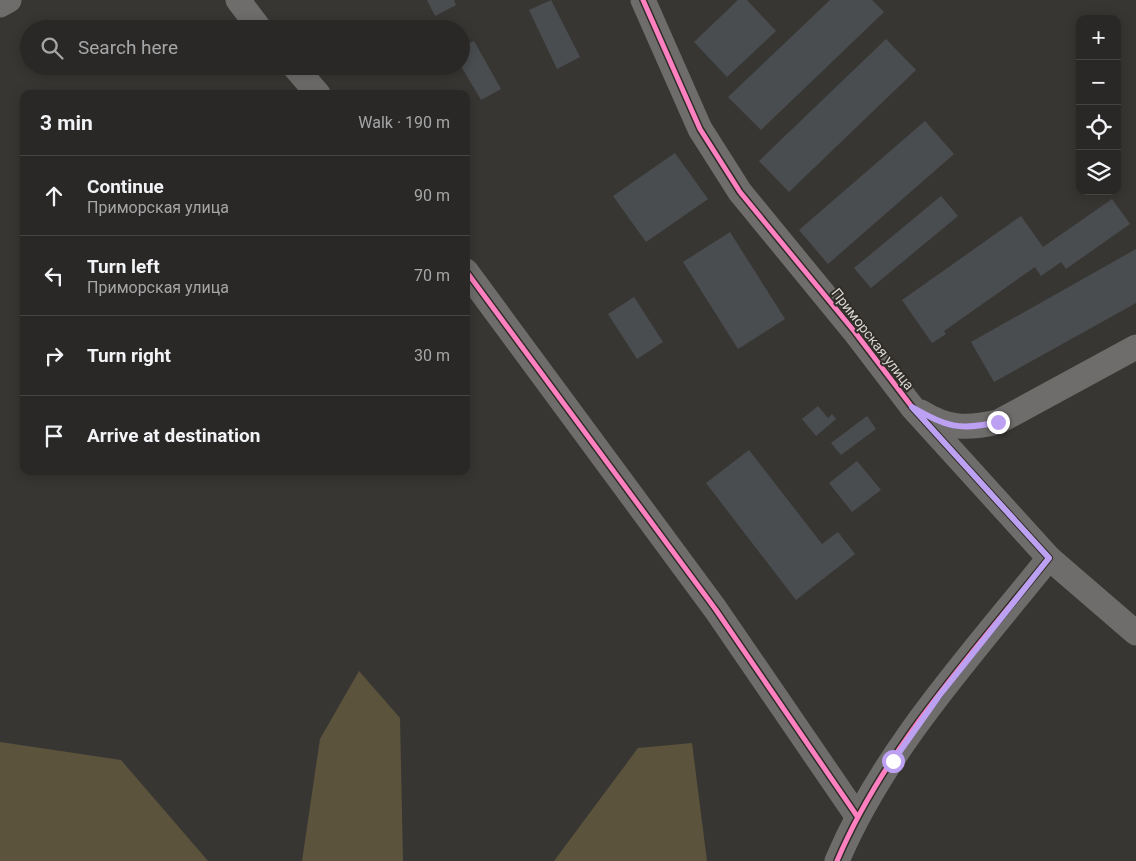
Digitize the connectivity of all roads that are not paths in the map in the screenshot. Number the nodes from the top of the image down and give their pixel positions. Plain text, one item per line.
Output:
1 (9, 0) edge
2 (238, 0) edge
3 (643, 0) edge
4 (0, 5) edge
5 (253, 20) edge
6 (302, 75) edge
7 (315, 90) edge
8 (470, 276) edge
9 (1136, 347) edge
10 (912, 407) junction
11 (1049, 558) junction
12 (1136, 634) edge
13 (857, 816) junction
14 (837, 861) edge

1 - 4 street
2 - 5 street
3 - 10 street, Приморская улица
6 - 7 street
8 - 13 street
9 - 10 street
10 - 11 street, Приморская улица
11 - 12 street, Приморская улица
11 - 13 street
13 - 14 street

